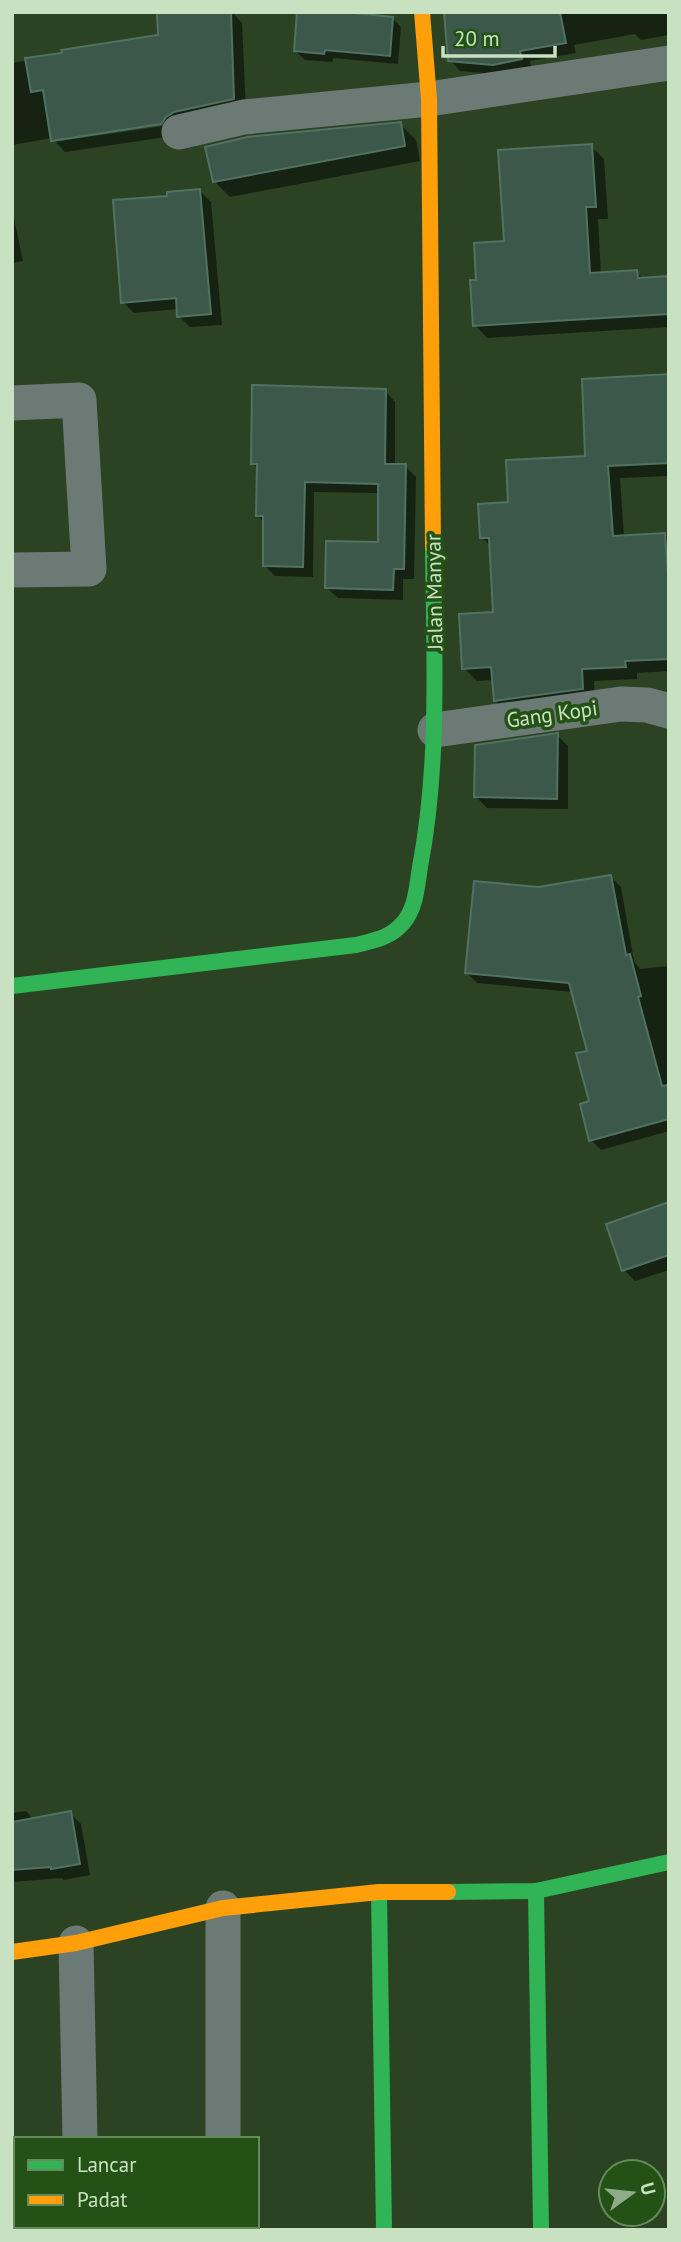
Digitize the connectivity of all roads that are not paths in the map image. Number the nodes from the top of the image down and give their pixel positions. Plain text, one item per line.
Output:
1 (422, 12) edge
2 (669, 63) edge
3 (429, 99) junction
4 (179, 132) dead end
5 (12, 403) edge
6 (12, 570) edge
7 (669, 711) edge
8 (435, 730) junction
9 (12, 986) edge
10 (669, 1862) edge
11 (536, 1891) junction
12 (379, 1892) junction
13 (223, 1908) junction
14 (76, 1943) junction
15 (12, 1952) edge
16 (80, 2137) edge
17 (223, 2137) edge
18 (384, 2230) edge
19 (541, 2230) edge

1 - 3 street, Jalan Manyar
2 - 3 street
3 - 4 street
3 - 8 street, Jalan Manyar
5 - 6 street
7 - 8 street, Gang Kopi
8 - 9 street, Jalan Manyar
10 - 11 street
11 - 12 street
11 - 19 street
12 - 13 street
12 - 18 street
13 - 14 street
13 - 17 street
14 - 15 street
14 - 16 street

